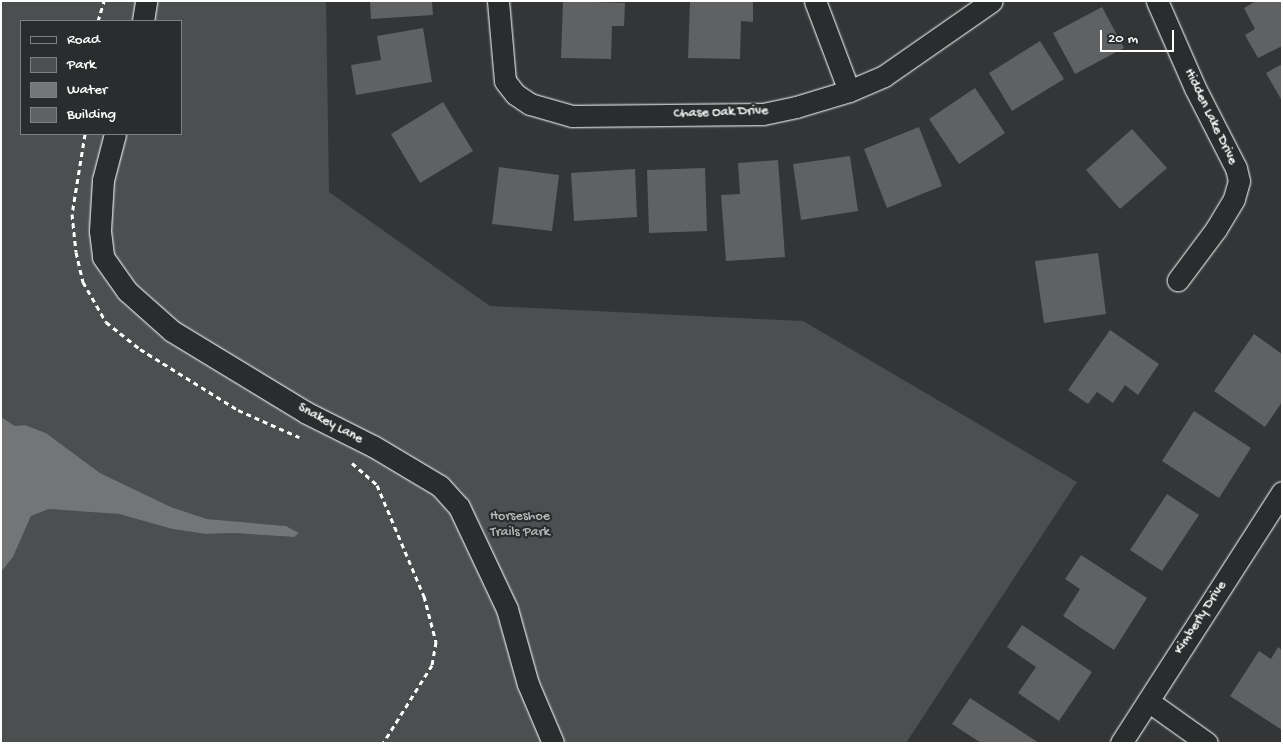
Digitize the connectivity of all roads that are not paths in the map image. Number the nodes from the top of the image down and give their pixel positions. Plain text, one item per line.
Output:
1 (146, 1) edge
2 (498, 1) edge
3 (815, 1) edge
4 (992, 1) edge
5 (1157, 1) edge
6 (143, 20) edge
7 (849, 91) junction
8 (115, 135) edge
9 (1178, 280) dead end
10 (1282, 492) edge
11 (1148, 701) junction
12 (553, 743) edge
13 (1121, 743) edge
14 (1208, 743) edge

1 - 6 street
2 - 7 street, Chase Oak Drive
3 - 7 street
4 - 7 street, Chase Oak Drive
5 - 9 street, Hidden Lake Drive
8 - 12 street, Snakey Lane
10 - 11 street, Kimberly Drive
11 - 13 street, Kimberly Drive
11 - 14 street

